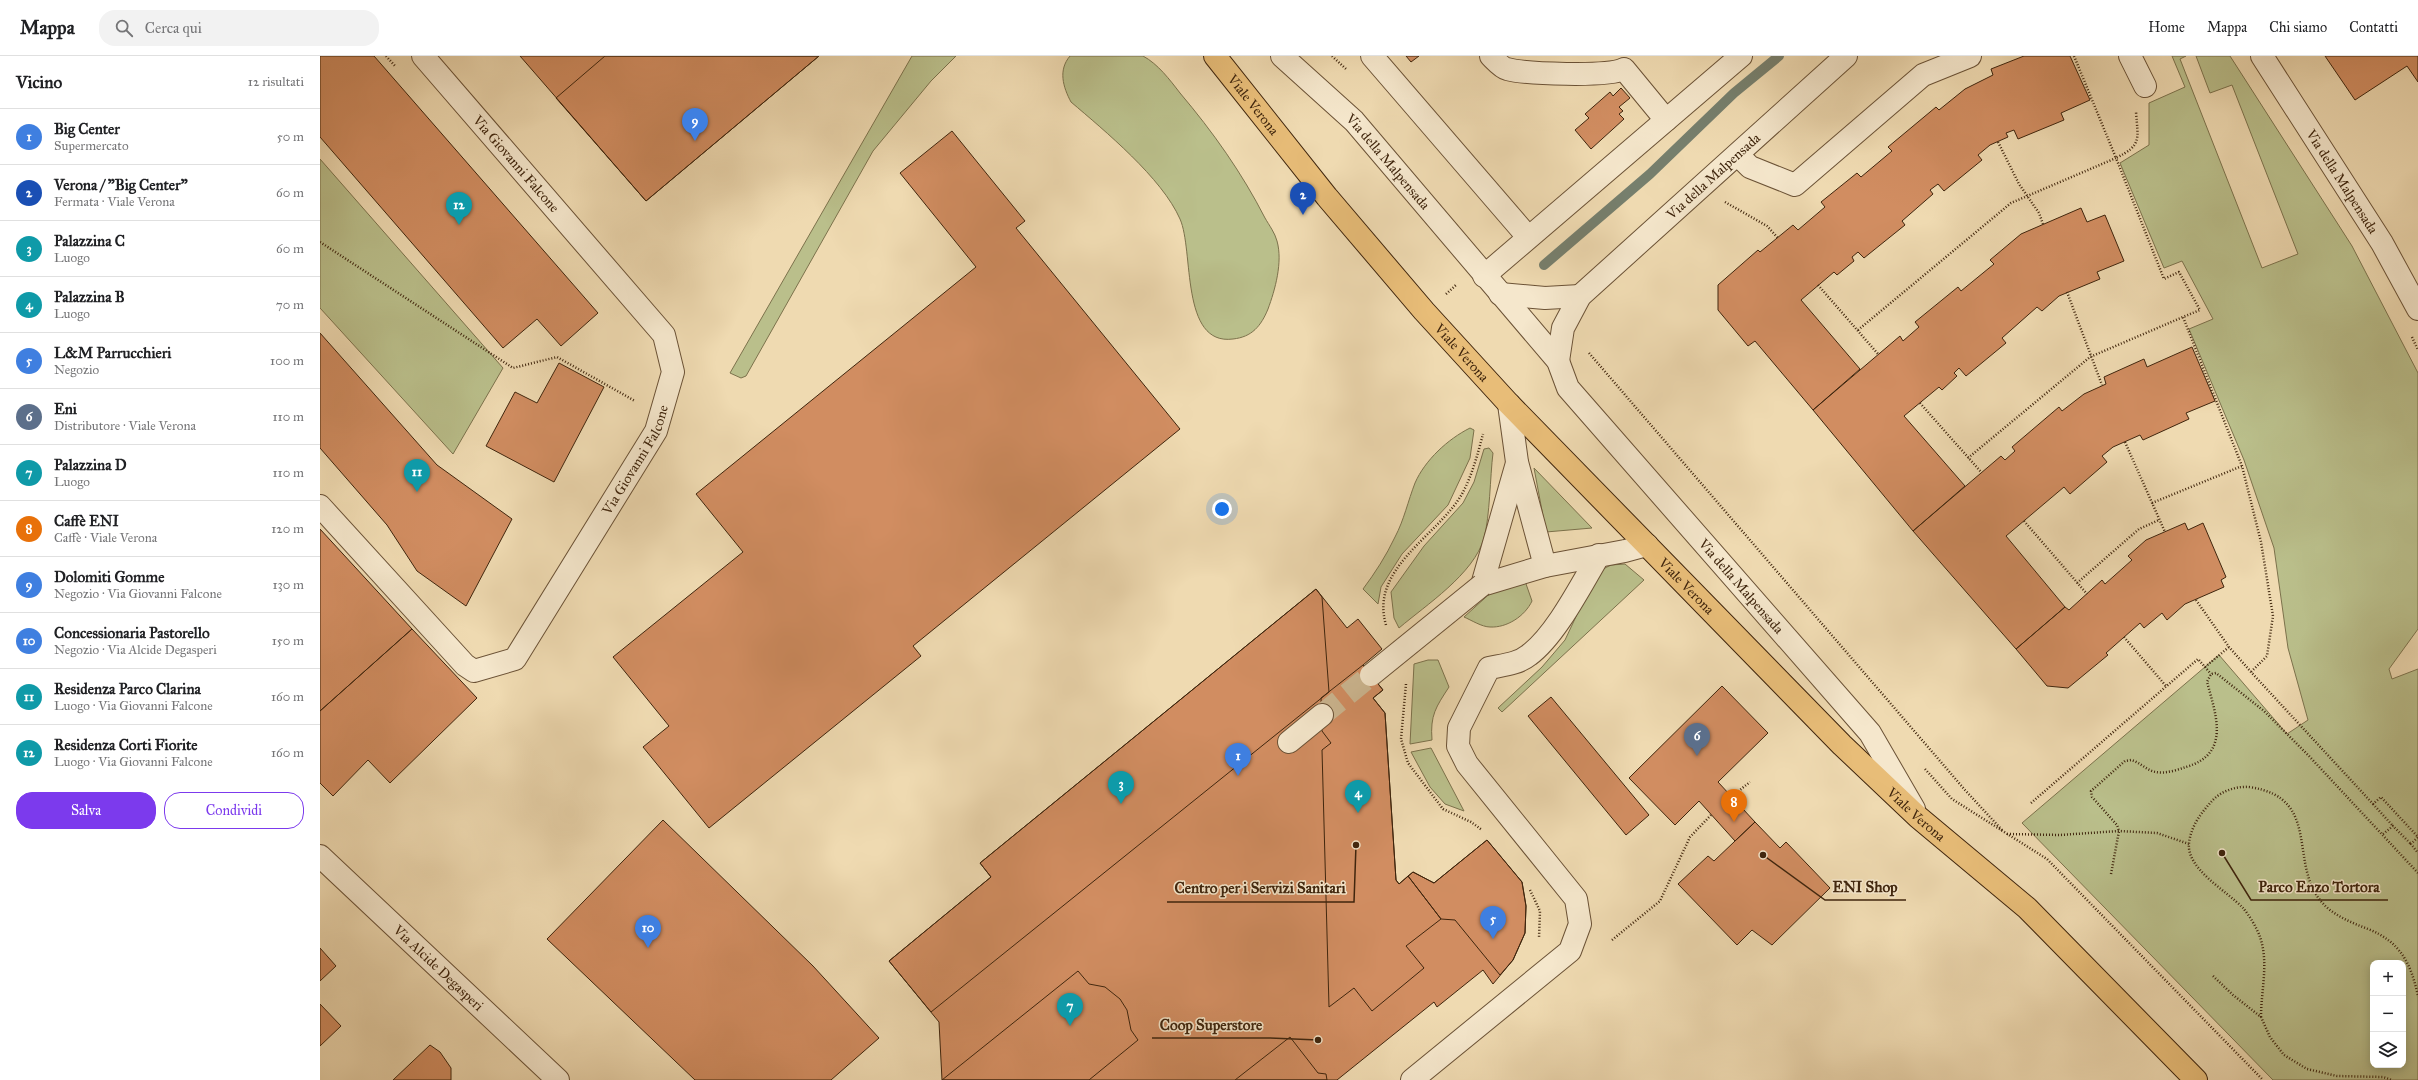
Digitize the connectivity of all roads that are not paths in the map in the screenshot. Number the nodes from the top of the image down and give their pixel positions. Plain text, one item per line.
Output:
1 (422, 56) edge
2 (1215, 56) edge
3 (1282, 56) edge
4 (1372, 56) edge
5 (1491, 56) edge
6 (1742, 56) edge
7 (1846, 56) edge
8 (1970, 56) edge
9 (2130, 56) edge
10 (2262, 56) edge
11 (1624, 63) edge
12 (2141, 95) road end
13 (1666, 120) junction
14 (1738, 155) junction
15 (1528, 237) junction
16 (1484, 276) junction
17 (1500, 294) junction
18 (1580, 296) junction
19 (2418, 309) edge
20 (1558, 361) junction
21 (1509, 404) junction
22 (1517, 462) junction
23 (320, 506) edge
24 (1647, 545) junction
25 (1599, 555) junction
26 (1545, 566) junction
27 (1482, 585) junction
28 (1371, 675) tunnel mouth
29 (1322, 715) tunnel mouth
30 (1289, 742) dead end
31 (1918, 817) junction
32 (320, 856) edge
33 (558, 1080) edge
34 (1412, 1080) edge
35 (2196, 1080) edge

1 - 23 street, Via Giovanni Falcone
2 - 21 main road, Viale Verona
3 - 16 street, Via della Malpensada
4 - 15 street
5 - 11 street
6 - 13 street
7 - 14 street, Via della Malpensada
8 - 14 street
9 - 12 street
10 - 19 street, Via della Malpensada
11 - 13 street
13 - 15 street
14 - 18 street, Via della Malpensada
15 - 16 street
16 - 17 street, Via della Malpensada
17 - 18 street
17 - 20 street, Via della Malpensada
18 - 20 street, Via della Malpensada
20 - 31 street, Via della Malpensada
21 - 22 street
21 - 24 main road, Viale Verona
22 - 26 street
22 - 27 street
24 - 25 street
24 - 31 main road, Viale Verona
25 - 26 street
25 - 34 street
26 - 27 street
27 - 28 street, bridge
29 - 30 street
31 - 35 main road, Viale Verona
32 - 33 street, Via Alcide Degasperi

